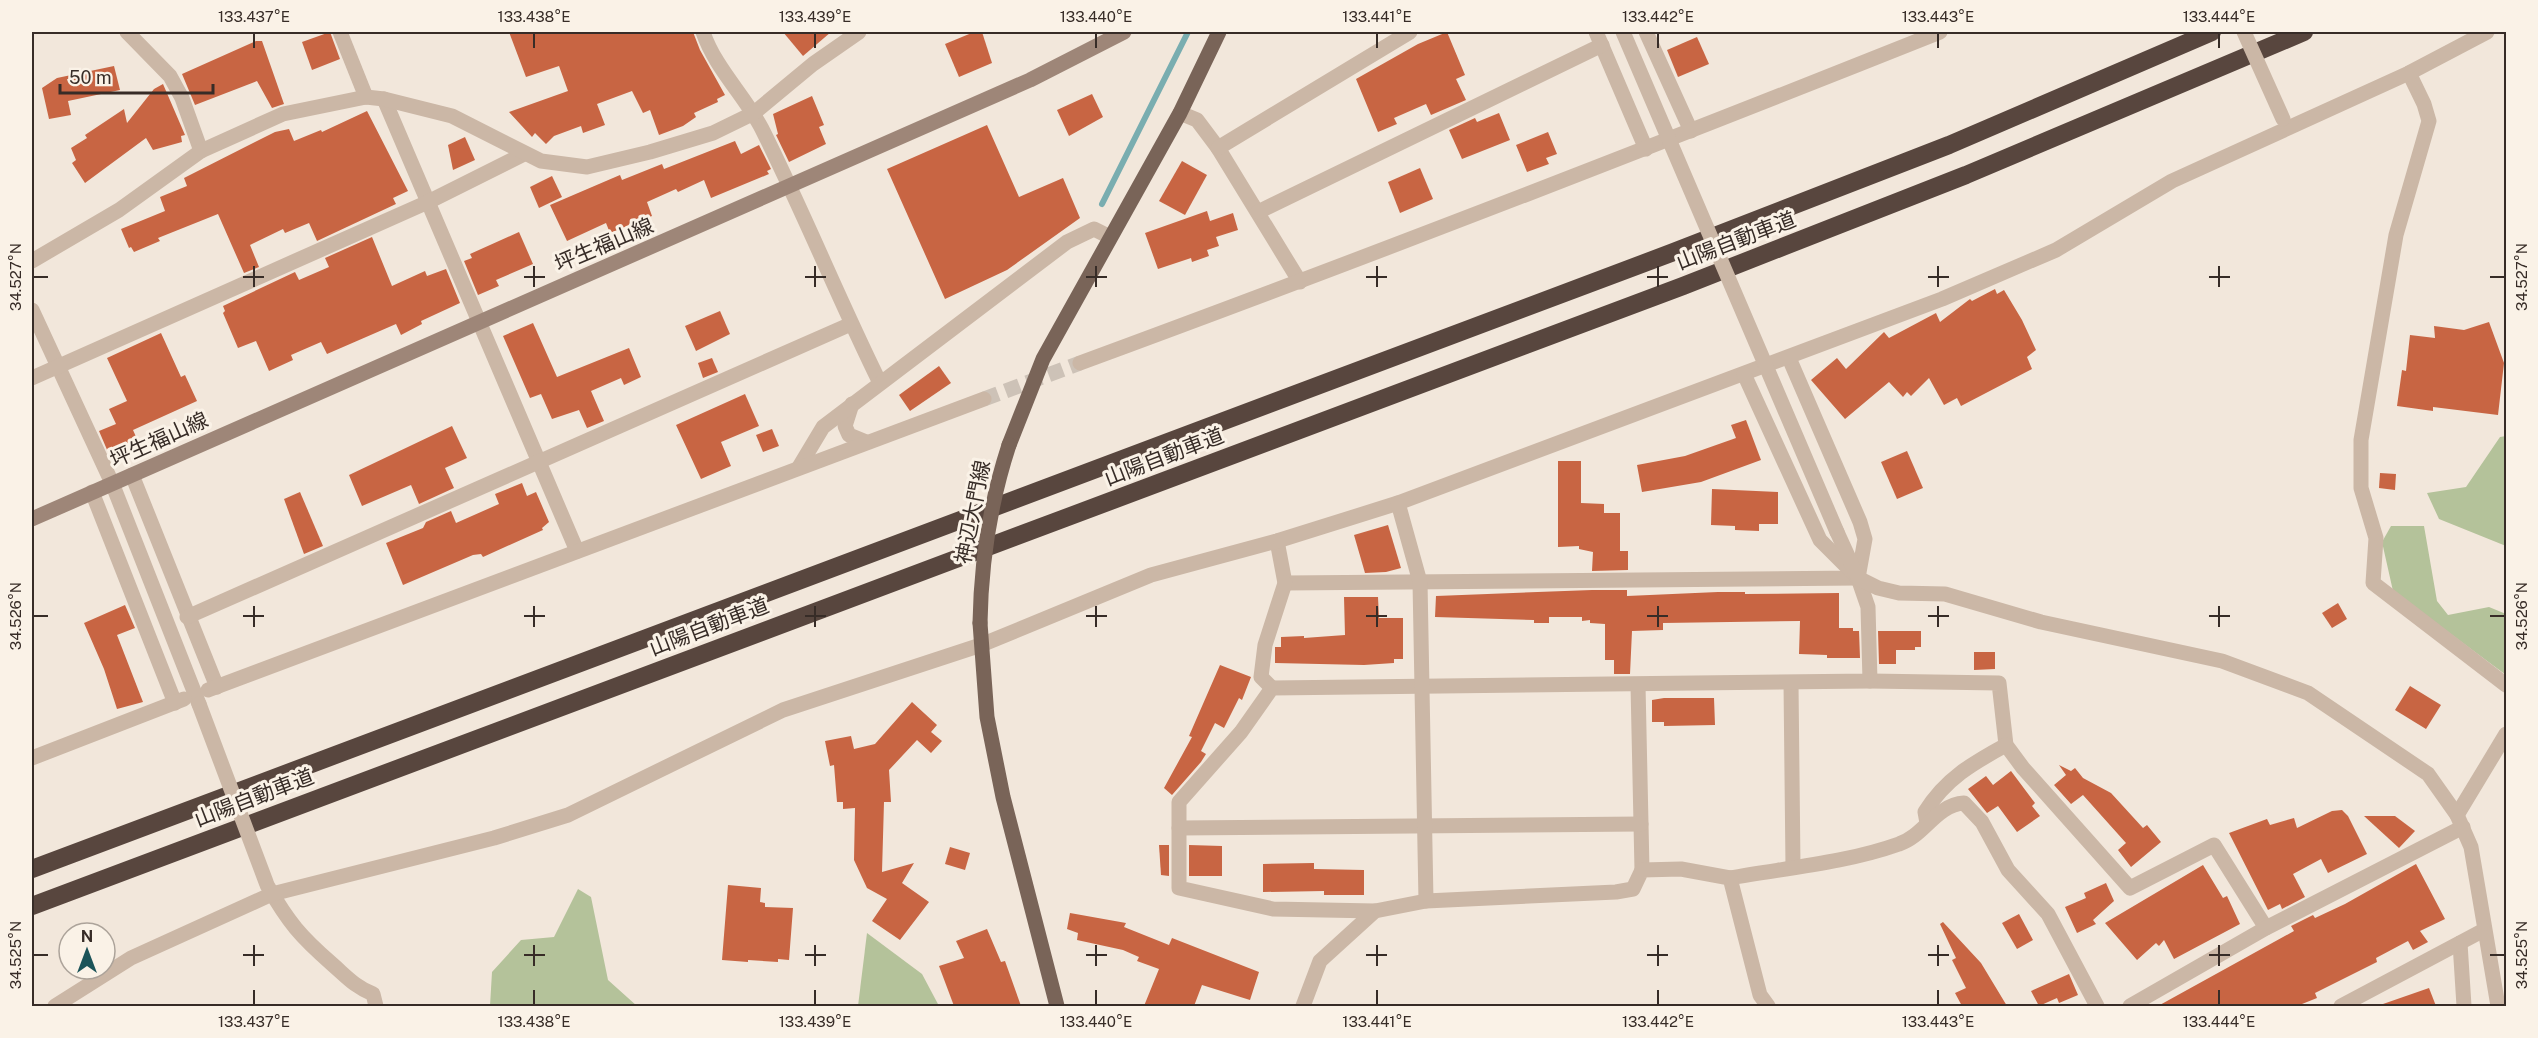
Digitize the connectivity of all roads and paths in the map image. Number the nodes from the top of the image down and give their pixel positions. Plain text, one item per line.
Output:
1 (127, 32) edge
2 (339, 32) edge
3 (703, 32) edge
4 (858, 32) edge
5 (1124, 32) edge
6 (1219, 32) edge
7 (1410, 32) edge
8 (1623, 32) edge
9 (1646, 32) edge
10 (1940, 32) edge
11 (2212, 32) edge
12 (2244, 32) edge
13 (2304, 32) edge
14 (2487, 32) edge
15 (1101, 37) edge
16 (1599, 38) edge
17 (2409, 73) junction
18 (366, 97) junction
19 (384, 99) junction
20 (754, 113) junction
21 (1180, 113) junction
22 (2285, 124) junction
23 (1691, 131) junction
24 (1218, 148) junction
25 (1646, 149) junction
26 (201, 151) junction
27 (524, 154) junction
28 (791, 187) junction
29 (428, 202) junction
30 (1258, 212) junction
31 (1110, 237) junction
32 (32, 261) edge
33 (1300, 282) junction
34 (32, 310) edge
35 (478, 322) junction
36 (851, 324) junction
37 (1788, 358) junction
38 (1080, 363) tunnel mouth
39 (58, 366) junction
40 (1744, 374) junction
41 (32, 378) edge
42 (880, 383) junction
43 (984, 399) tunnel mouth
44 (852, 404) junction
45 (866, 442) junction
46 (538, 462) junction
47 (799, 467) junction
48 (132, 475) junction
49 (112, 483) junction
50 (92, 492) junction
51 (1398, 503) junction
52 (32, 519) edge
53 (1277, 541) junction
54 (577, 551) junction
55 (1858, 578) junction
56 (1420, 582) junction
57 (1285, 583) junction
58 (187, 617) junction
59 (981, 645) junction
60 (1870, 681) junction
61 (1791, 683) junction
62 (1424, 685) junction
63 (1638, 685) junction
64 (2506, 685) edge
65 (1272, 688) junction
66 (186, 702) junction
67 (2506, 734) edge
68 (2006, 745) junction
69 (32, 758) edge
70 (2460, 821) junction
71 (1927, 823) junction
72 (1641, 824) junction
73 (1425, 826) junction
74 (1179, 828) junction
75 (1793, 867) junction
76 (32, 868) edge
77 (1642, 870) junction
78 (1730, 878) junction
79 (269, 888) junction
80 (1426, 901) junction
81 (32, 906) edge
82 (1375, 911) junction
83 (2266, 928) junction
84 (2484, 930) junction
85 (2460, 943) junction
86 (55, 1006) edge
87 (376, 1006) edge
88 (1057, 1006) edge
89 (1303, 1006) edge
90 (1768, 1006) edge
91 (2097, 1006) edge
92 (2132, 1006) edge
93 (2341, 1006) edge
94 (2464, 1006) edge
95 (2498, 1006) edge

1 - 26 street
2 - 18 street
3 - 20 street
4 - 20 street
5 - 15 main road, 坪生福山線
6 - 21 main road, 神辺大門線
7 - 24 street
8 - 55 street, bridge
9 - 23 street
10 - 23 street
11 - 76 highway, 山陽自動車道
12 - 22 street, bridge
13 - 81 highway, 山陽自動車道
14 - 17 street
15 - 28 main road, 坪生福山線
16 - 25 street
16 - 30 street
17 - 22 street
17 - 64 street
18 - 19 street
18 - 26 street
19 - 27 street
19 - 29 street
20 - 27 street
20 - 28 street
21 - 24 street
21 - 31 main road, 神辺大門線
22 - 37 street
23 - 25 street
24 - 30 street
25 - 33 street
26 - 32 street
27 - 29 street
28 - 35 main road, 坪生福山線
28 - 36 street
29 - 35 street
29 - 39 street
30 - 33 street
31 - 42 street
31 - 59 main road, 神辺大門線, bridge
33 - 38 street
34 - 39 street
35 - 46 street
35 - 48 main road, 坪生福山線
36 - 42 street
36 - 46 street
37 - 40 street
37 - 55 street
39 - 41 street
39 - 49 street
40 - 51 street
40 - 55 street
42 - 44 street
43 - 45 street
44 - 45 street
44 - 47 street
45 - 47 street
46 - 54 street
46 - 58 street
47 - 54 street
48 - 49 main road, 坪生福山線
48 - 58 street
49 - 50 main road, 坪生福山線
49 - 66 street
50 - 52 main road, 坪生福山線
50 - 66 street
51 - 53 street
51 - 56 street
53 - 57 street
53 - 59 street
54 - 58 street
55 - 56 street
55 - 60 street
55 - 70 street
56 - 57 street
56 - 62 street
57 - 65 street
59 - 79 street
59 - 88 main road, 神辺大門線
60 - 61 street
60 - 68 street
61 - 63 street
61 - 75 street
62 - 63 street
62 - 65 street
62 - 73 street
63 - 72 street
65 - 74 street
66 - 69 street
66 - 79 street, bridge
67 - 70 street
68 - 71 street
68 - 83 street
70 - 83 street
70 - 84 street
71 - 75 street
71 - 91 street
72 - 73 street
72 - 77 street
73 - 74 street
73 - 80 street
74 - 82 street
75 - 78 street
77 - 78 street
77 - 80 street
78 - 90 street
79 - 86 street
79 - 87 street
80 - 82 street
82 - 89 street
83 - 92 street
84 - 85 street
84 - 95 street
85 - 93 street
85 - 94 street

